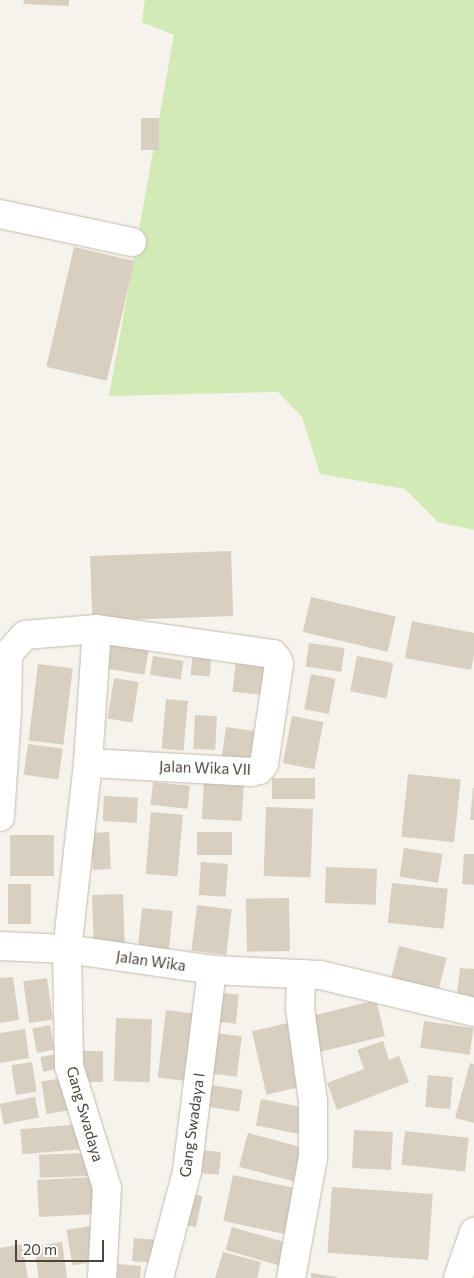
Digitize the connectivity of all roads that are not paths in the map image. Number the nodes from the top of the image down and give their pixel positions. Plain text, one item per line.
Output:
1 (0, 214) edge
2 (132, 242) dead end
3 (97, 629) junction
4 (4, 711) edge
5 (88, 763) junction
6 (0, 816) edge
7 (0, 946) edge
8 (67, 949) junction
9 (212, 970) junction
10 (302, 974) junction
11 (474, 1012) edge
12 (474, 1232) edge
13 (102, 1278) edge
14 (159, 1278) edge
15 (291, 1278) edge
16 (458, 1278) edge

1 - 2 street
3 - 4 street, Jalan Wika VII
3 - 5 street
3 - 5 street, Jalan Wika VII
4 - 6 street
5 - 8 street
7 - 8 street, Jalan Wika
8 - 9 street, Jalan Wika
8 - 13 street, Gang Swadaya
9 - 10 street, Jalan Wika
9 - 14 street, Gang Swadaya I
10 - 11 street, Jalan Wika
10 - 15 street
12 - 16 street

